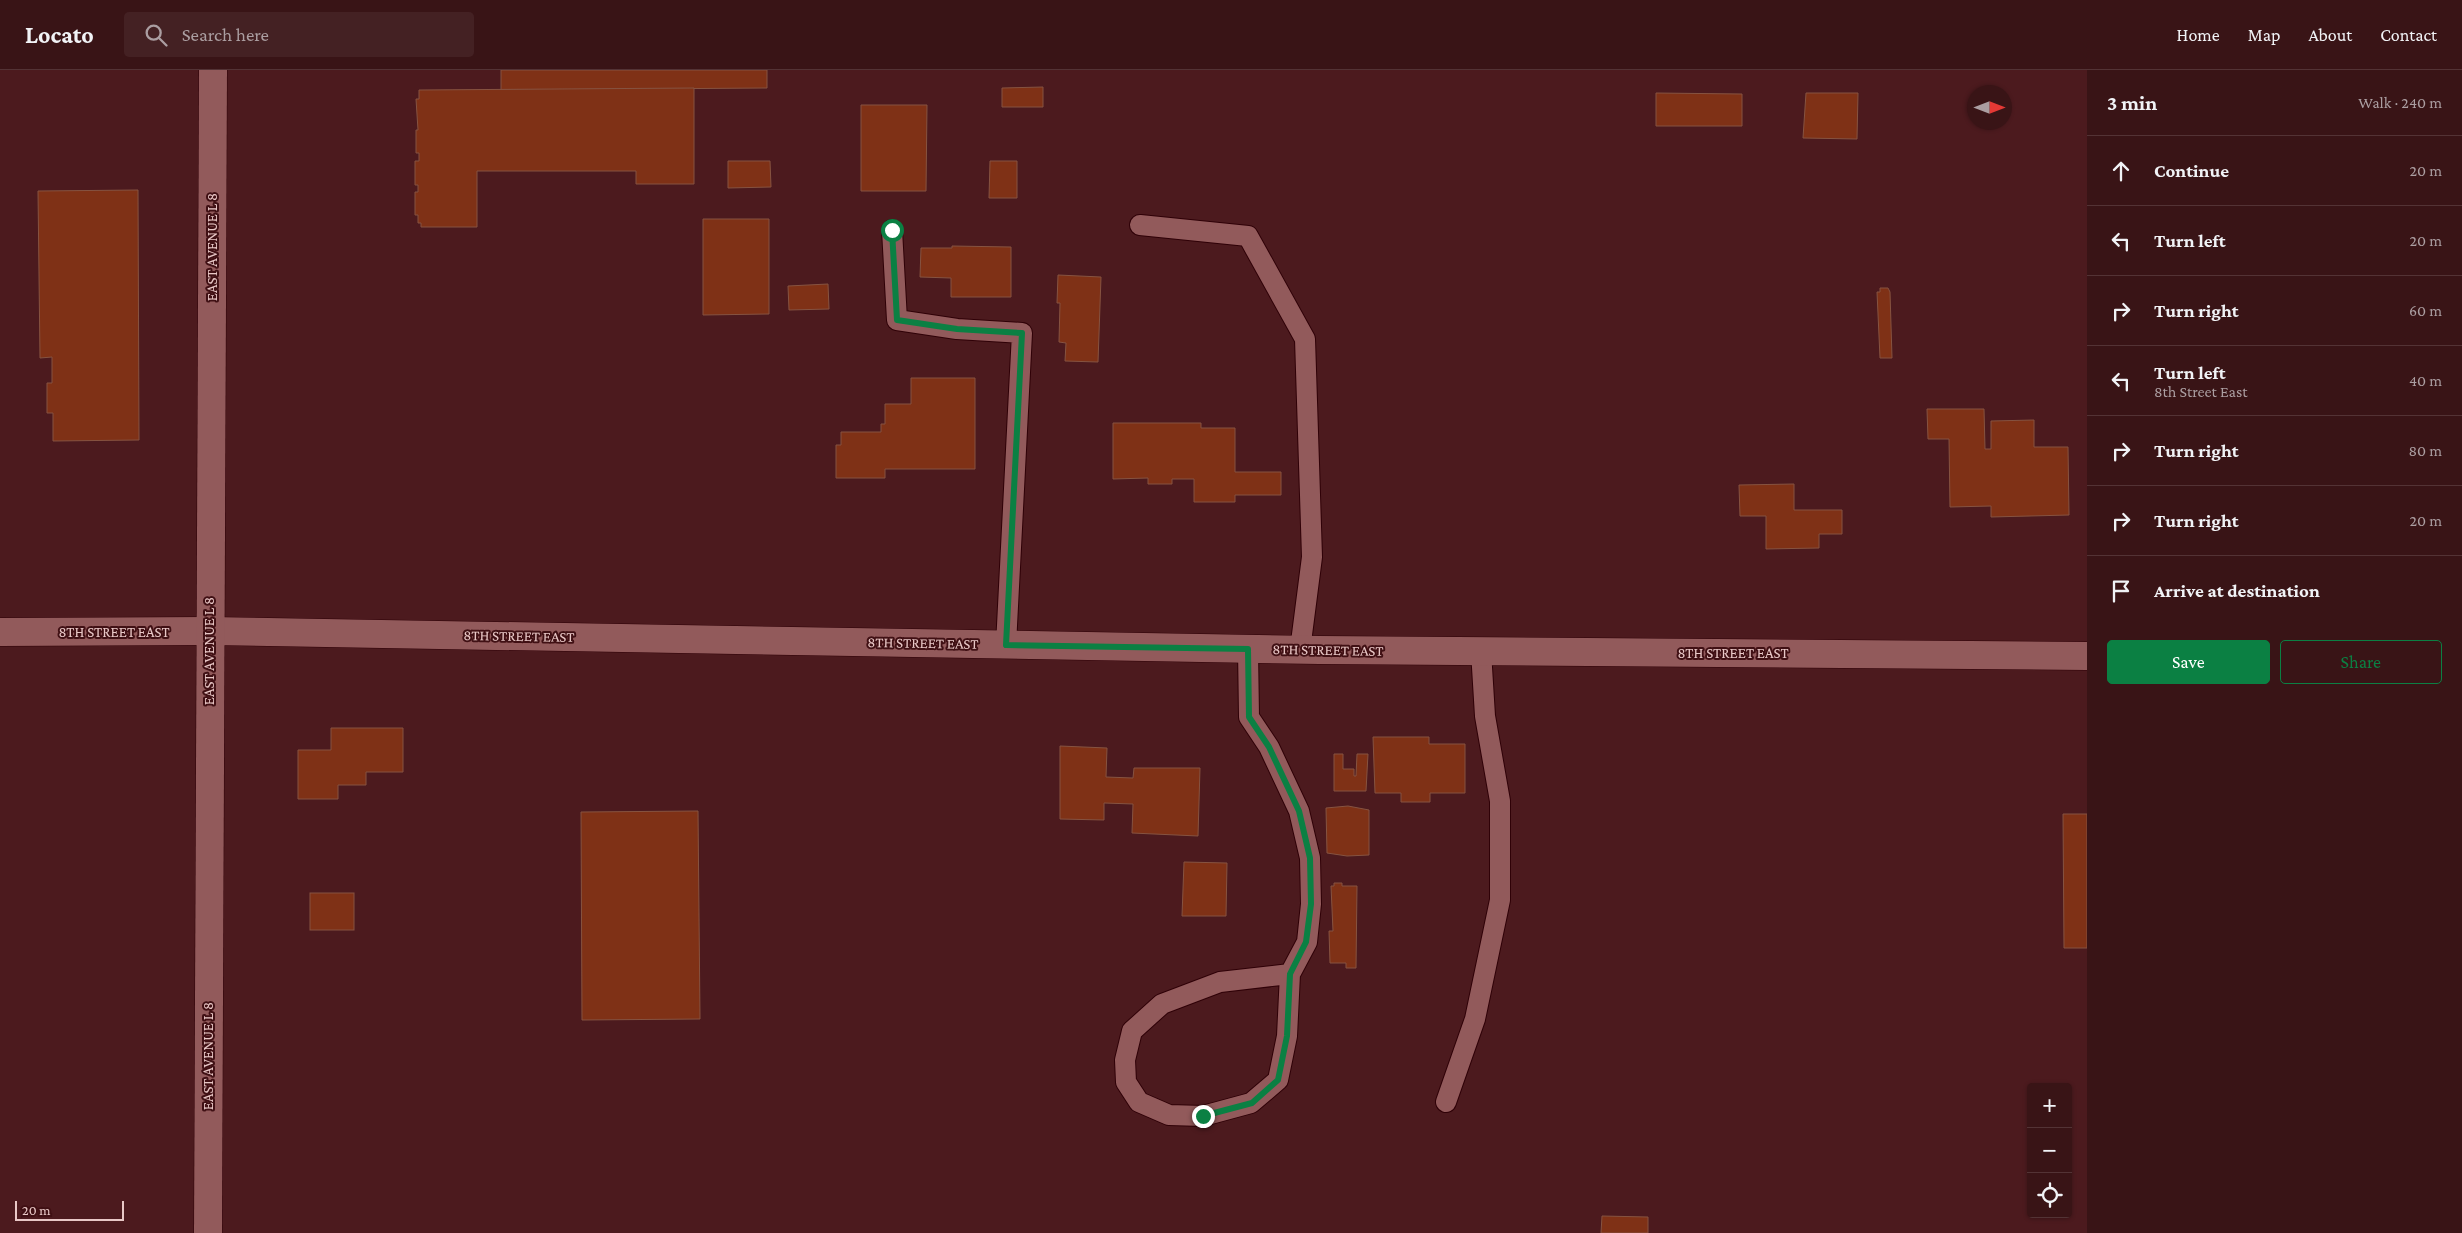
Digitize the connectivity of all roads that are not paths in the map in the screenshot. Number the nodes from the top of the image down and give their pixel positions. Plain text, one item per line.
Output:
1 (213, 70) edge
2 (1140, 225) dead end
3 (892, 230) dead end
4 (209, 631) junction
5 (0, 632) edge
6 (1006, 645) junction
7 (1248, 649) junction
8 (1300, 650) junction
9 (1481, 651) junction
10 (2087, 656) edge
11 (1290, 974) junction
12 (1446, 1102) dead end
13 (208, 1233) edge

1 - 4 street, EAST AVENUE L 8
2 - 8 lane
3 - 6 lane
4 - 5 street, 8TH STREET EAST
4 - 6 street, 8TH STREET EAST
4 - 13 street, EAST AVENUE L 8
6 - 7 street, 8TH STREET EAST
7 - 8 street, 8TH STREET EAST
7 - 11 lane
8 - 9 street, 8TH STREET EAST
9 - 10 street, 8TH STREET EAST
9 - 12 lane
11 - 11 lane

